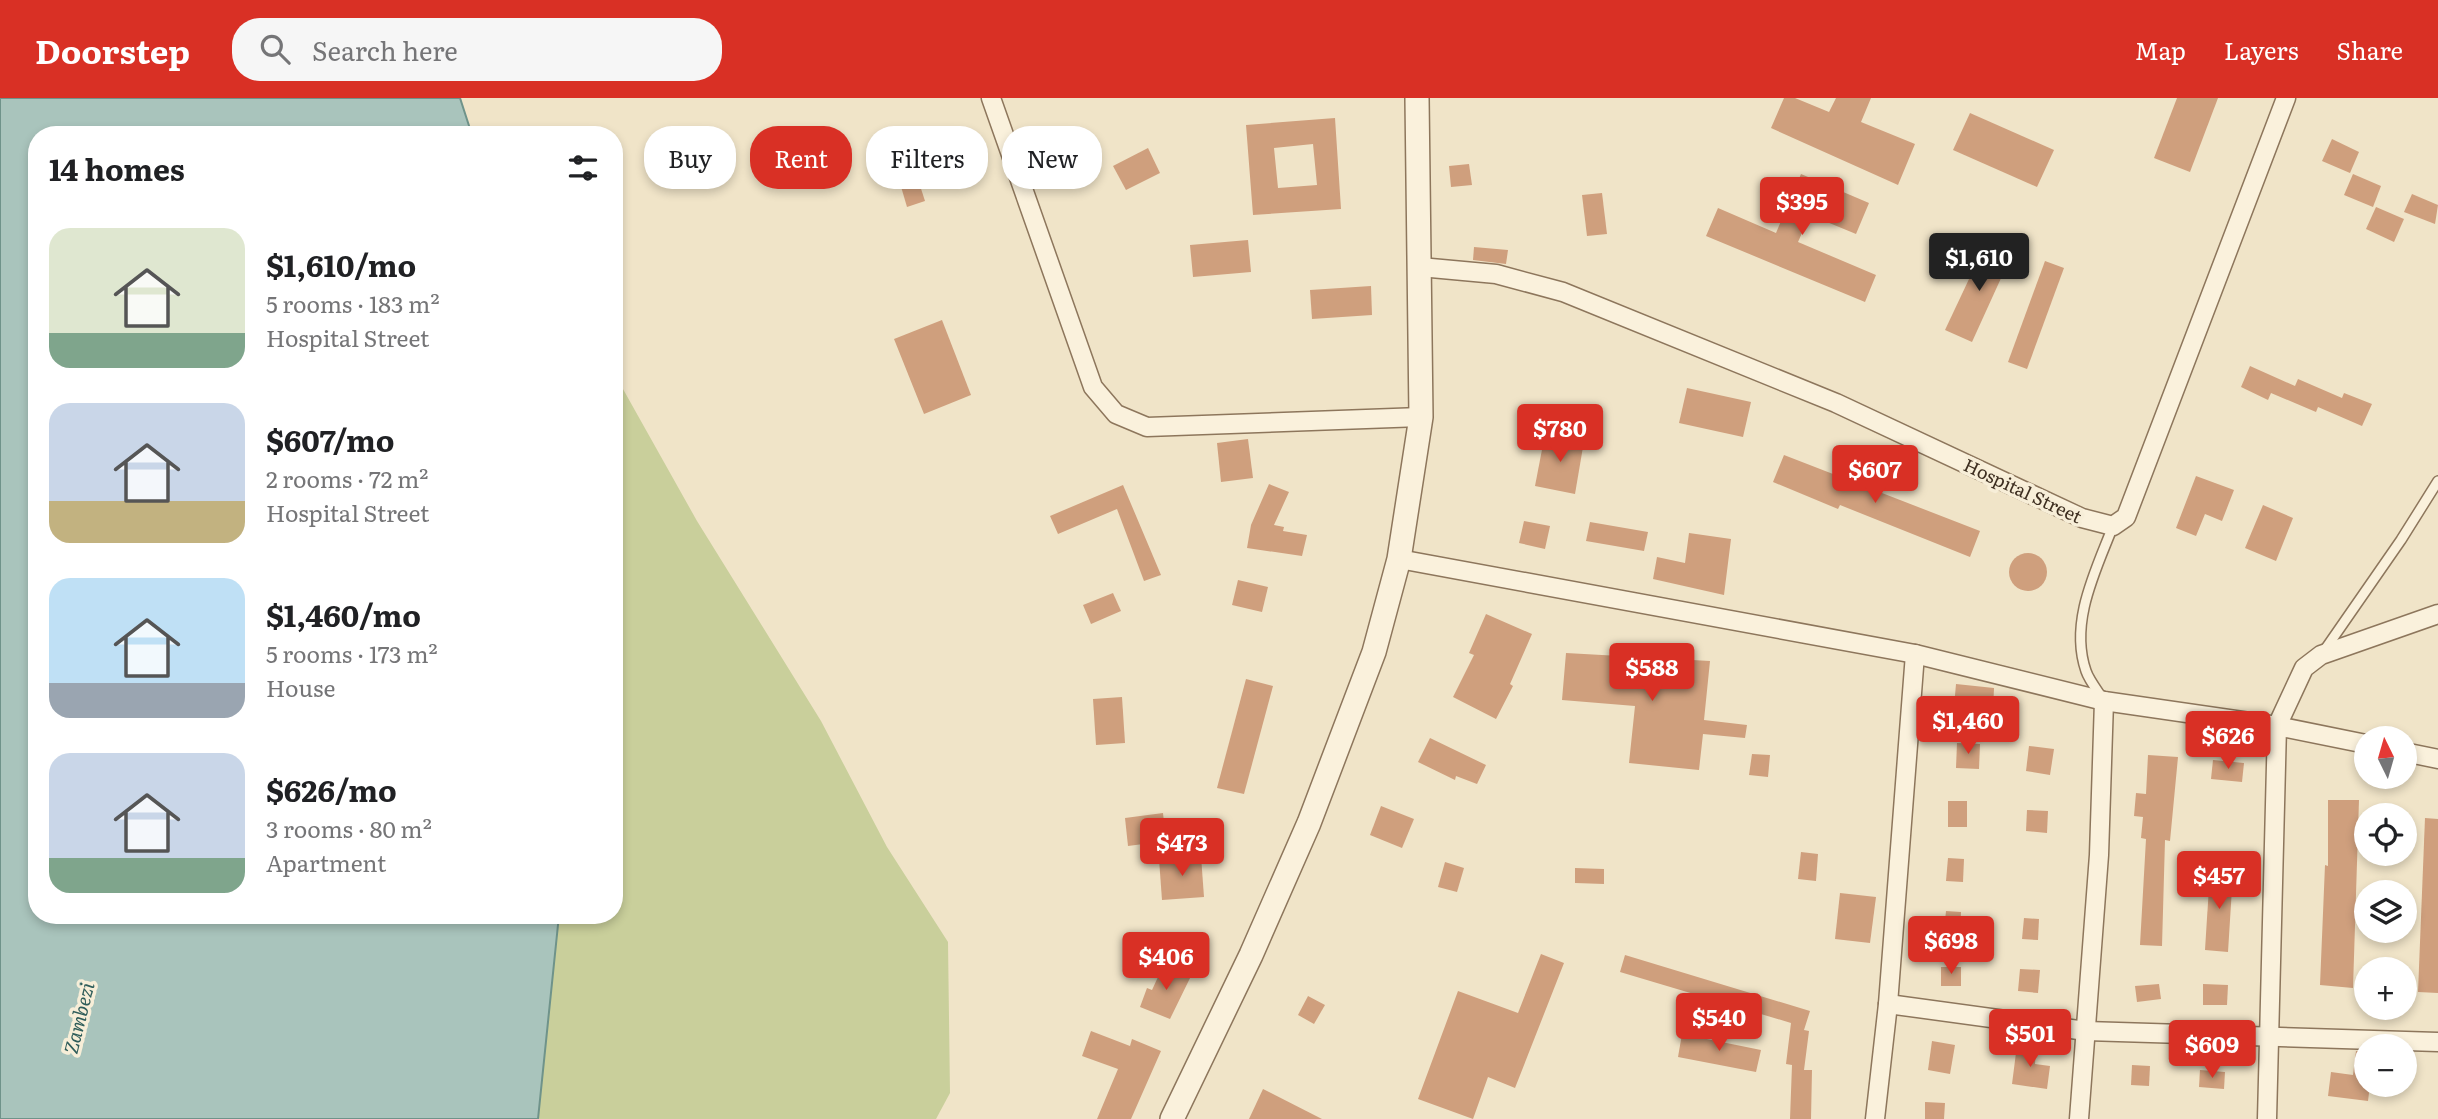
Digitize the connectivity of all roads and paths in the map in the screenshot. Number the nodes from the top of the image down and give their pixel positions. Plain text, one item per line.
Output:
1 (991, 98) edge
2 (1417, 98) edge
3 (2286, 98) edge
4 (1420, 267) junction
5 (1421, 418) junction
6 (2438, 481) edge
7 (2113, 526) junction
8 (1399, 559) junction
9 (2438, 614) edge
10 (1915, 654) junction
11 (2321, 655) junction
12 (2104, 701) junction
13 (2277, 726) junction
14 (2354, 742) edge
15 (2417, 755) edge
16 (2438, 759) edge
17 (1888, 1004) junction
18 (2086, 1031) junction
19 (2270, 1035) junction
20 (2438, 1042) edge
21 (1171, 1119) edge
22 (1875, 1119) edge
23 (2079, 1119) edge
24 (2267, 1119) edge

1 - 5 street
2 - 4 street
3 - 7 street
4 - 5 street
4 - 7 street, Hospital Street
5 - 8 street
6 - 11 lane
7 - 12 lane
8 - 10 street
8 - 21 street
9 - 11 street
10 - 12 street
10 - 17 street
11 - 13 street
12 - 13 street
12 - 18 street
13 - 14 street
13 - 19 street
15 - 16 street
17 - 18 street
17 - 22 street
18 - 19 street
18 - 23 street
19 - 20 street
19 - 24 street

